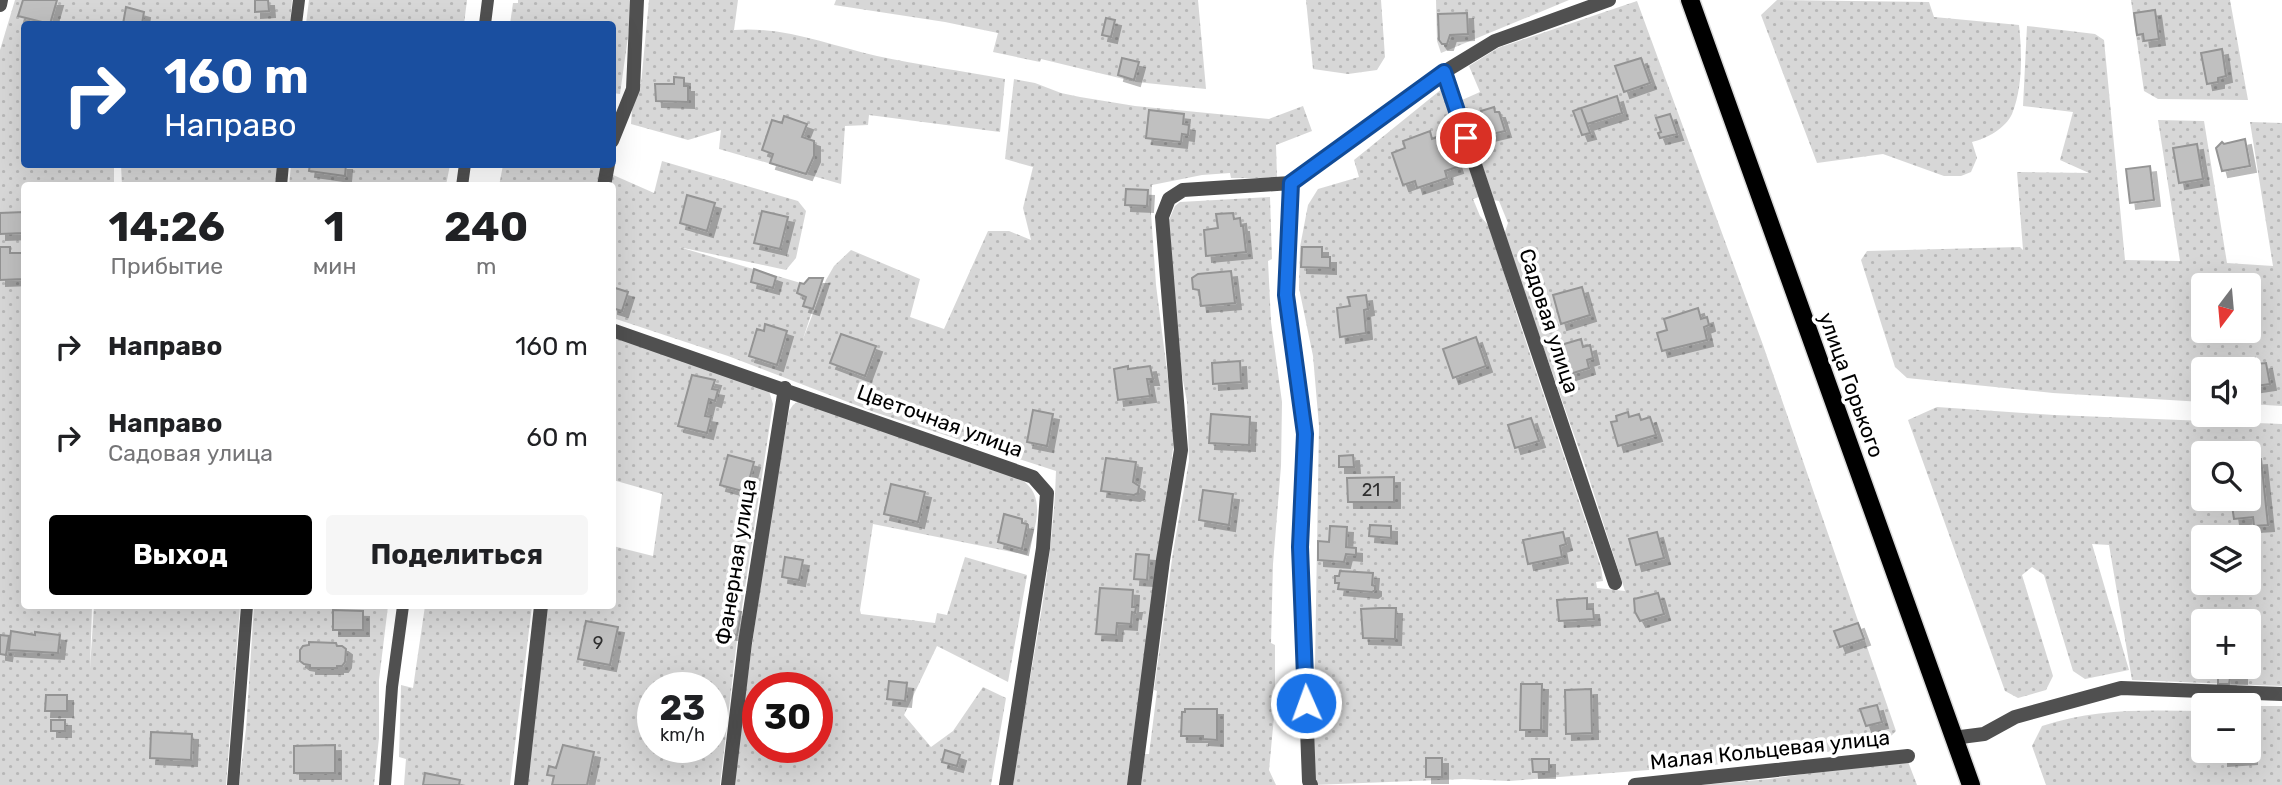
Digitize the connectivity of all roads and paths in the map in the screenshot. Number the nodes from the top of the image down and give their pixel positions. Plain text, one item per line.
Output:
1 (299, 0) edge
2 (488, 0) edge
3 (637, 0) edge
4 (1609, 0) edge
5 (1689, 0) edge
6 (296, 21) edge
7 (485, 21) edge
8 (1444, 72) junction
9 (616, 131) edge
10 (1291, 183) junction
11 (616, 331) edge
12 (785, 388) junction
13 (1615, 583) dead end
14 (247, 609) edge
15 (403, 609) edge
16 (541, 609) edge
17 (2282, 694) edge
18 (1954, 738) junction
19 (1908, 756) dead end
20 (233, 785) edge
21 (385, 785) edge
22 (521, 785) edge
23 (727, 785) edge
24 (1006, 785) edge
25 (1135, 785) edge
26 (1311, 785) edge
27 (1635, 785) edge
28 (1970, 785) edge

1 - 6 lane
2 - 7 lane
3 - 9 street
4 - 8 street
5 - 18 main road, улица Горького
8 - 10 street
8 - 13 street, Садовая улица
10 - 25 street
10 - 26 street
11 - 12 street, Цветочная улица
12 - 23 street, Фанерная улица
12 - 24 street, Цветочная улица
14 - 20 lane
15 - 21 lane
16 - 22 street
17 - 18 street
18 - 28 main road, улица Горького
19 - 27 street, Малая Кольцевая улица

